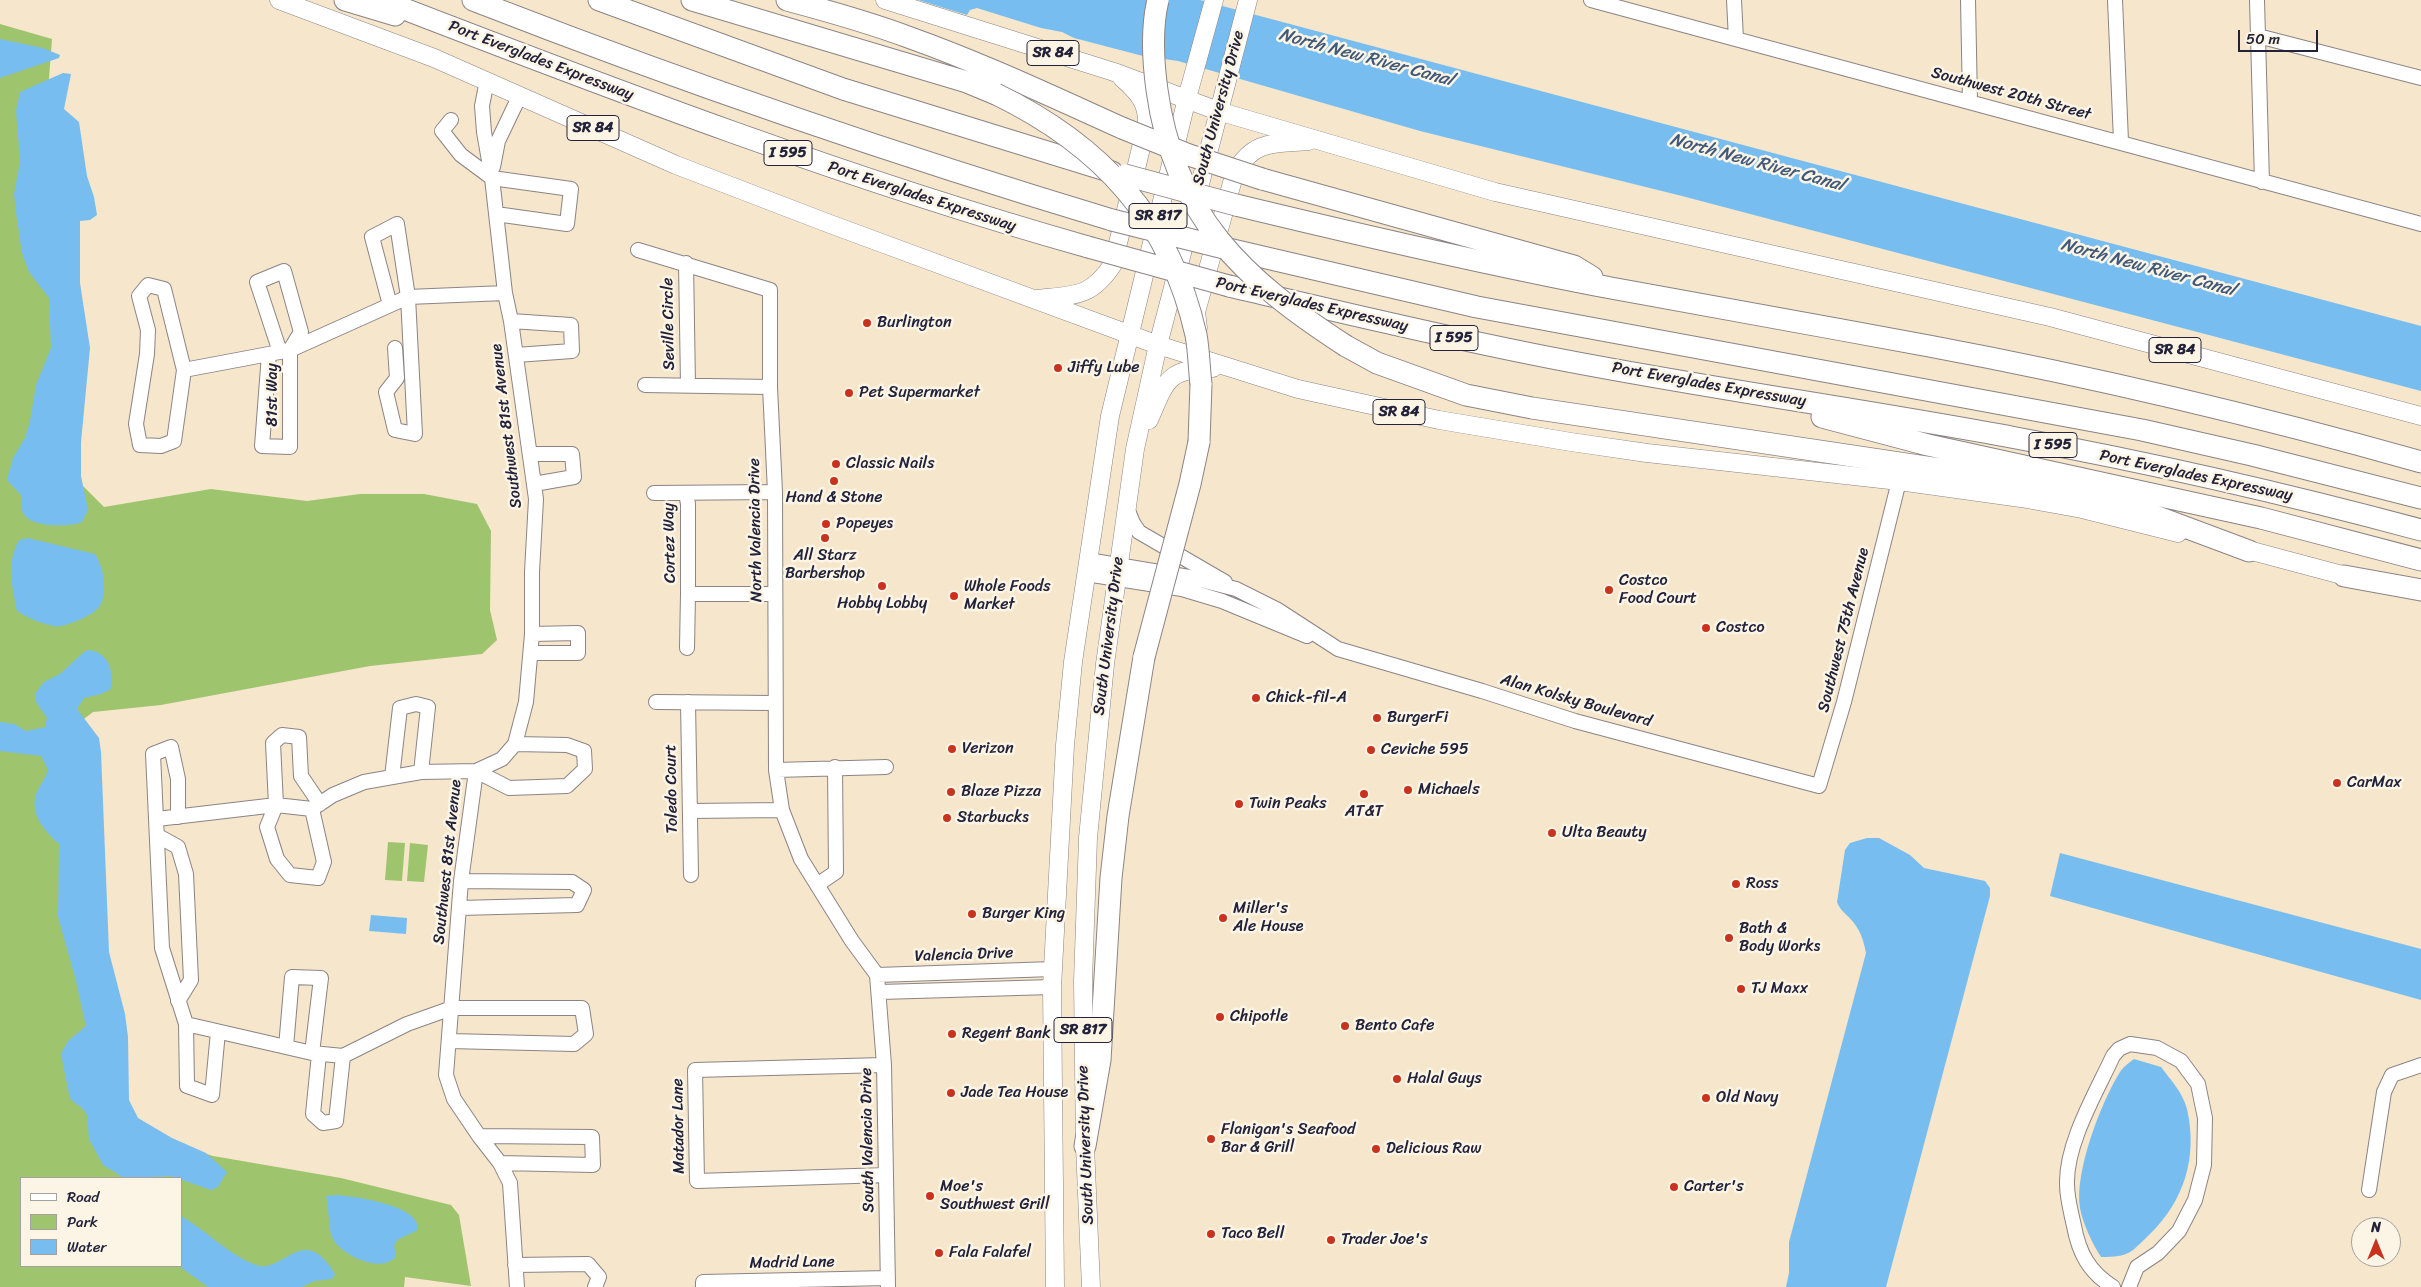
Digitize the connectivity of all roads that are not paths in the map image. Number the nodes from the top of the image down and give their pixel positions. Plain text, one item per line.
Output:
1 (278, 0) edge
2 (345, 0) edge
3 (380, 0) edge
4 (473, 0) edge
5 (599, 0) edge
6 (692, 0) edge
7 (787, 0) edge
8 (885, 0) edge
9 (1158, 0) edge
10 (1214, 0) edge
11 (1248, 0) edge
12 (1591, 0) edge
13 (1734, 0) edge
14 (1968, 0) edge
15 (2115, 0) edge
16 (2257, 0) edge
17 (2258, 36) junction
18 (1736, 39) junction
19 (494, 44) junction
20 (1114, 72) junction
21 (2421, 78) edge
22 (487, 80) junction
23 (520, 95) junction
24 (1187, 98) junction
25 (1970, 102) junction
26 (1218, 111) junction
27 (451, 120) dead end
28 (1319, 141) junction
29 (2121, 142) junction
30 (492, 178) junction
31 (2262, 182) junction
32 (496, 214) junction
33 (2421, 224) edge
34 (638, 250) dead end
35 (686, 263) junction
36 (1609, 288) junction
37 (770, 290) joint
38 (505, 293) junction
39 (408, 297) junction
40 (1034, 300) junction
41 (390, 305) junction
42 (511, 321) junction
43 (1128, 334) junction
44 (1158, 345) junction
45 (395, 348) dead end
46 (280, 352) junction
47 (516, 354) junction
48 (1228, 368) junction
49 (184, 370) junction
50 (1681, 380) junction
51 (645, 385) dead end
52 (688, 385) junction
53 (770, 387) junction
54 (2421, 416) edge
55 (1135, 449) junction
56 (530, 454) junction
57 (2421, 462) edge
58 (1899, 481) junction
59 (534, 484) junction
60 (775, 492) junction
61 (654, 493) dead end
62 (686, 493) junction
63 (2421, 498) edge
64 (1126, 507) junction
65 (2421, 530) edge
66 (2250, 550) junction
67 (2421, 560) edge
68 (1087, 567) junction
69 (1117, 571) junction
70 (2344, 576) junction
71 (1236, 589) junction
72 (2421, 590) edge
73 (688, 594) junction
74 (775, 594) junction
75 (2421, 596) edge
76 (532, 634) junction
77 (1326, 643) junction
78 (687, 648) dead end
79 (531, 653) junction
80 (656, 702) dead end
81 (688, 702) junction
82 (775, 703) junction
83 (516, 744) junction
84 (886, 767) dead end
85 (835, 768) junction
86 (776, 770) junction
87 (476, 771) junction
88 (420, 772) junction
89 (392, 777) junction
90 (1819, 786) joint
91 (276, 805) junction
92 (316, 807) junction
93 (782, 810) junction
94 (690, 811) junction
95 (178, 816) junction
96 (157, 819) junction
97 (158, 836) junction
98 (691, 875) dead end
99 (461, 881) junction
100 (817, 885) junction
101 (459, 908) junction
102 (877, 975) junction
103 (1053, 978) junction
104 (880, 992) junction
105 (178, 1001) junction
106 (452, 1008) junction
107 (186, 1024) junction
108 (218, 1032) junction
109 (449, 1041) junction
110 (286, 1047) junction
111 (315, 1054) junction
112 (343, 1056) junction
113 (884, 1064) junction
114 (2416, 1066) edge
115 (479, 1136) junction
116 (1085, 1146) junction
117 (500, 1164) junction
118 (886, 1175) junction
119 (2369, 1190) dead end
120 (515, 1266) junction
121 (888, 1283) edge
122 (517, 1287) edge
123 (595, 1287) edge
124 (703, 1287) edge
125 (1055, 1287) edge
126 (1091, 1287) edge
127 (2113, 1287) edge
128 (2129, 1287) edge

1 - 22 main road, SR 84
2 - 19 highway
3 - 19 highway, Port Everglades Expressway / I 595
4 - 63 highway, bridge
5 - 36 highway, bridge
6 - 116 highway, bridge
7 - 36 highway, bridge
8 - 20 main road, SR 84
9 - 66 highway, bridge
10 - 24 main road, South University Drive / SR 817
11 - 26 main road, South University Drive / SR 817
12 - 18 street, Southwest 20th Street
13 - 18 street
14 - 25 street
15 - 29 street
16 - 17 street
17 - 21 street
17 - 31 street
18 - 25 street, Southwest 20th Street
19 - 50 highway, Port Everglades Expressway / I 595, bridge
20 - 24 main road, SR 84
20 - 40 main road
22 - 23 main road, SR 84
22 - 30 street, Southwest 81st Avenue
23 - 30 street, Southwest 81st Avenue
23 - 40 main road, SR 84
24 - 26 main road, SR 84
24 - 43 main road, South University Drive / SR 817
25 - 29 street, Southwest 20th Street
26 - 28 main road, SR 84
26 - 44 main road, South University Drive / SR 817
27 - 30 street
28 - 48 main road
28 - 54 main road, SR 84
29 - 31 street, Southwest 20th Street
30 - 32 street, Southwest 81st Avenue
30 - 32 street
31 - 33 street, Southwest 20th Street
32 - 38 street, Southwest 81st Avenue
34 - 35 street, Seville Circle
35 - 37 street, Seville Circle
35 - 52 street, Seville Circle
36 - 57 highway
37 - 53 street, North Valencia Drive
38 - 39 street
38 - 42 street, Southwest 81st Avenue
39 - 41 street
39 - 41 street
39 - 45 street
40 - 43 main road, SR 84
41 - 46 street
42 - 47 street, Southwest 81st Avenue
42 - 47 street
43 - 44 main road, SR 84
43 - 68 main road, South University Drive / SR 817
44 - 48 main road, SR 84
44 - 55 main road, South University Drive / SR 817
46 - 46 street, 81st Way
46 - 46 street, 81st Way
46 - 49 street
47 - 56 street, Southwest 81st Avenue
48 - 55 main road
48 - 58 main road, SR 84
49 - 49 street
50 - 65 highway, Port Everglades Expressway / I 595
50 - 67 highway
51 - 52 street, Seville Circle
52 - 53 street, Seville Circle
53 - 60 street, North Valencia Drive
55 - 64 main road, South University Drive / SR 817
56 - 59 street, Southwest 81st Avenue
56 - 59 street
58 - 66 main road, SR 84
58 - 90 street, Southwest 75th Avenue
59 - 76 street, Southwest 81st Avenue
60 - 62 street, Cortez Way
60 - 74 street, North Valencia Drive
61 - 62 street
62 - 73 street, Cortez Way
64 - 69 main road, South University Drive / SR 817
64 - 71 street
66 - 70 main road, SR 84
68 - 69 street, Alan Kolsky Boulevard
68 - 103 main road, South University Drive / SR 817
69 - 71 street, Alan Kolsky Boulevard
69 - 77 street, Alan Kolsky Boulevard
69 - 116 main road, South University Drive / SR 817
70 - 72 highway
70 - 75 main road, SR 84
71 - 77 street, Alan Kolsky Boulevard
73 - 74 street, Cortez Way
73 - 78 street
74 - 82 street, North Valencia Drive
76 - 79 street, Southwest 81st Avenue
76 - 79 street
77 - 90 street, Alan Kolsky Boulevard
79 - 83 street, Southwest 81st Avenue
80 - 81 street
81 - 82 street
81 - 94 street, Toledo Court
82 - 86 street, North Valencia Drive
83 - 87 street, Southwest 81st Avenue
83 - 87 street
84 - 85 street
85 - 86 street
85 - 100 street
86 - 93 street, North Valencia Drive
87 - 88 street
87 - 99 street, Southwest 81st Avenue
88 - 89 street
88 - 89 street
89 - 92 street
91 - 92 street
91 - 92 street
91 - 92 street
91 - 95 street
93 - 94 street
93 - 100 street, North Valencia Drive
94 - 98 street, Toledo Court
95 - 96 street
95 - 96 street
96 - 97 street
97 - 105 street
97 - 105 street
99 - 101 street, Southwest 81st Avenue
99 - 101 street
100 - 102 street, North Valencia Drive
101 - 106 street, Southwest 81st Avenue
102 - 103 street, Valencia Drive
102 - 104 street, North Valencia Drive
103 - 104 street
103 - 125 main road, South University Drive / SR 817
104 - 113 street, South Valencia Drive
105 - 107 street
106 - 109 street, Southwest 81st Avenue
106 - 109 street
106 - 112 street
107 - 108 street
107 - 108 street
108 - 110 street
109 - 115 street, Southwest 81st Avenue
110 - 111 street
110 - 111 street
111 - 112 street
111 - 112 street
113 - 118 street, South Valencia Drive
113 - 118 street, Matador Lane
114 - 119 street
115 - 117 street, Southwest 81st Avenue
115 - 117 street
116 - 126 main road, South University Drive / SR 817
117 - 120 street, Southwest 81st Avenue
118 - 121 street, South Valencia Drive
120 - 122 street, Southwest 81st Avenue
120 - 123 street
121 - 124 street, Madrid Lane
127 - 128 street

